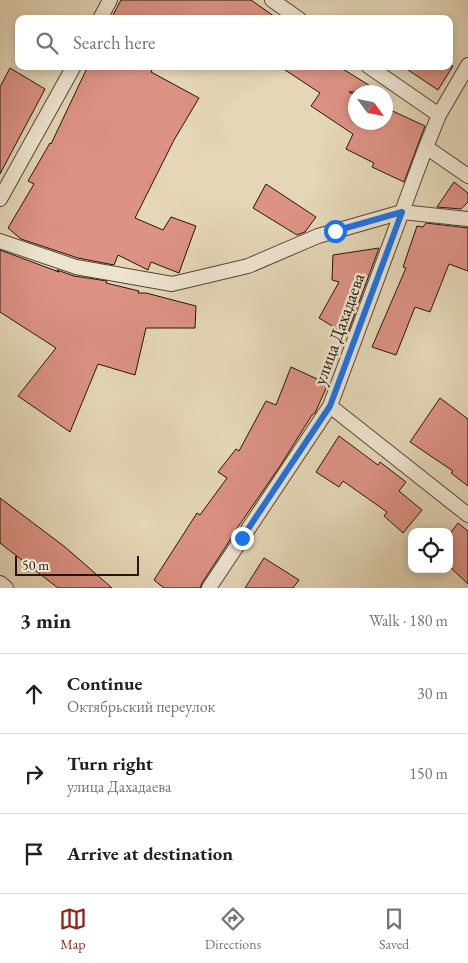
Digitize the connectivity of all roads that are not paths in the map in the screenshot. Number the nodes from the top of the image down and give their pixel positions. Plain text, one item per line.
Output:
1 (110, 0) edge
2 (272, 0) edge
3 (102, 15) edge
4 (293, 15) edge
5 (468, 65) edge
6 (72, 70) edge
7 (374, 70) edge
8 (439, 116) junction
9 (426, 147) junction
10 (468, 176) edge
11 (0, 199) edge
12 (402, 212) junction
13 (468, 219) edge
14 (0, 240) edge
15 (330, 406) junction
16 (468, 515) edge
17 (0, 583) edge
18 (6, 588) edge
19 (209, 588) edge

1 - 3 street
2 - 4 street
5 - 8 street, улица Дахадаева
6 - 11 street
7 - 8 street
8 - 9 street, улица Дахадаева
9 - 10 street
9 - 12 street, улица Дахадаева
12 - 13 street
12 - 14 street
12 - 15 street, улица Дахадаева
15 - 16 street
15 - 19 street, улица Дахадаева
17 - 18 street

